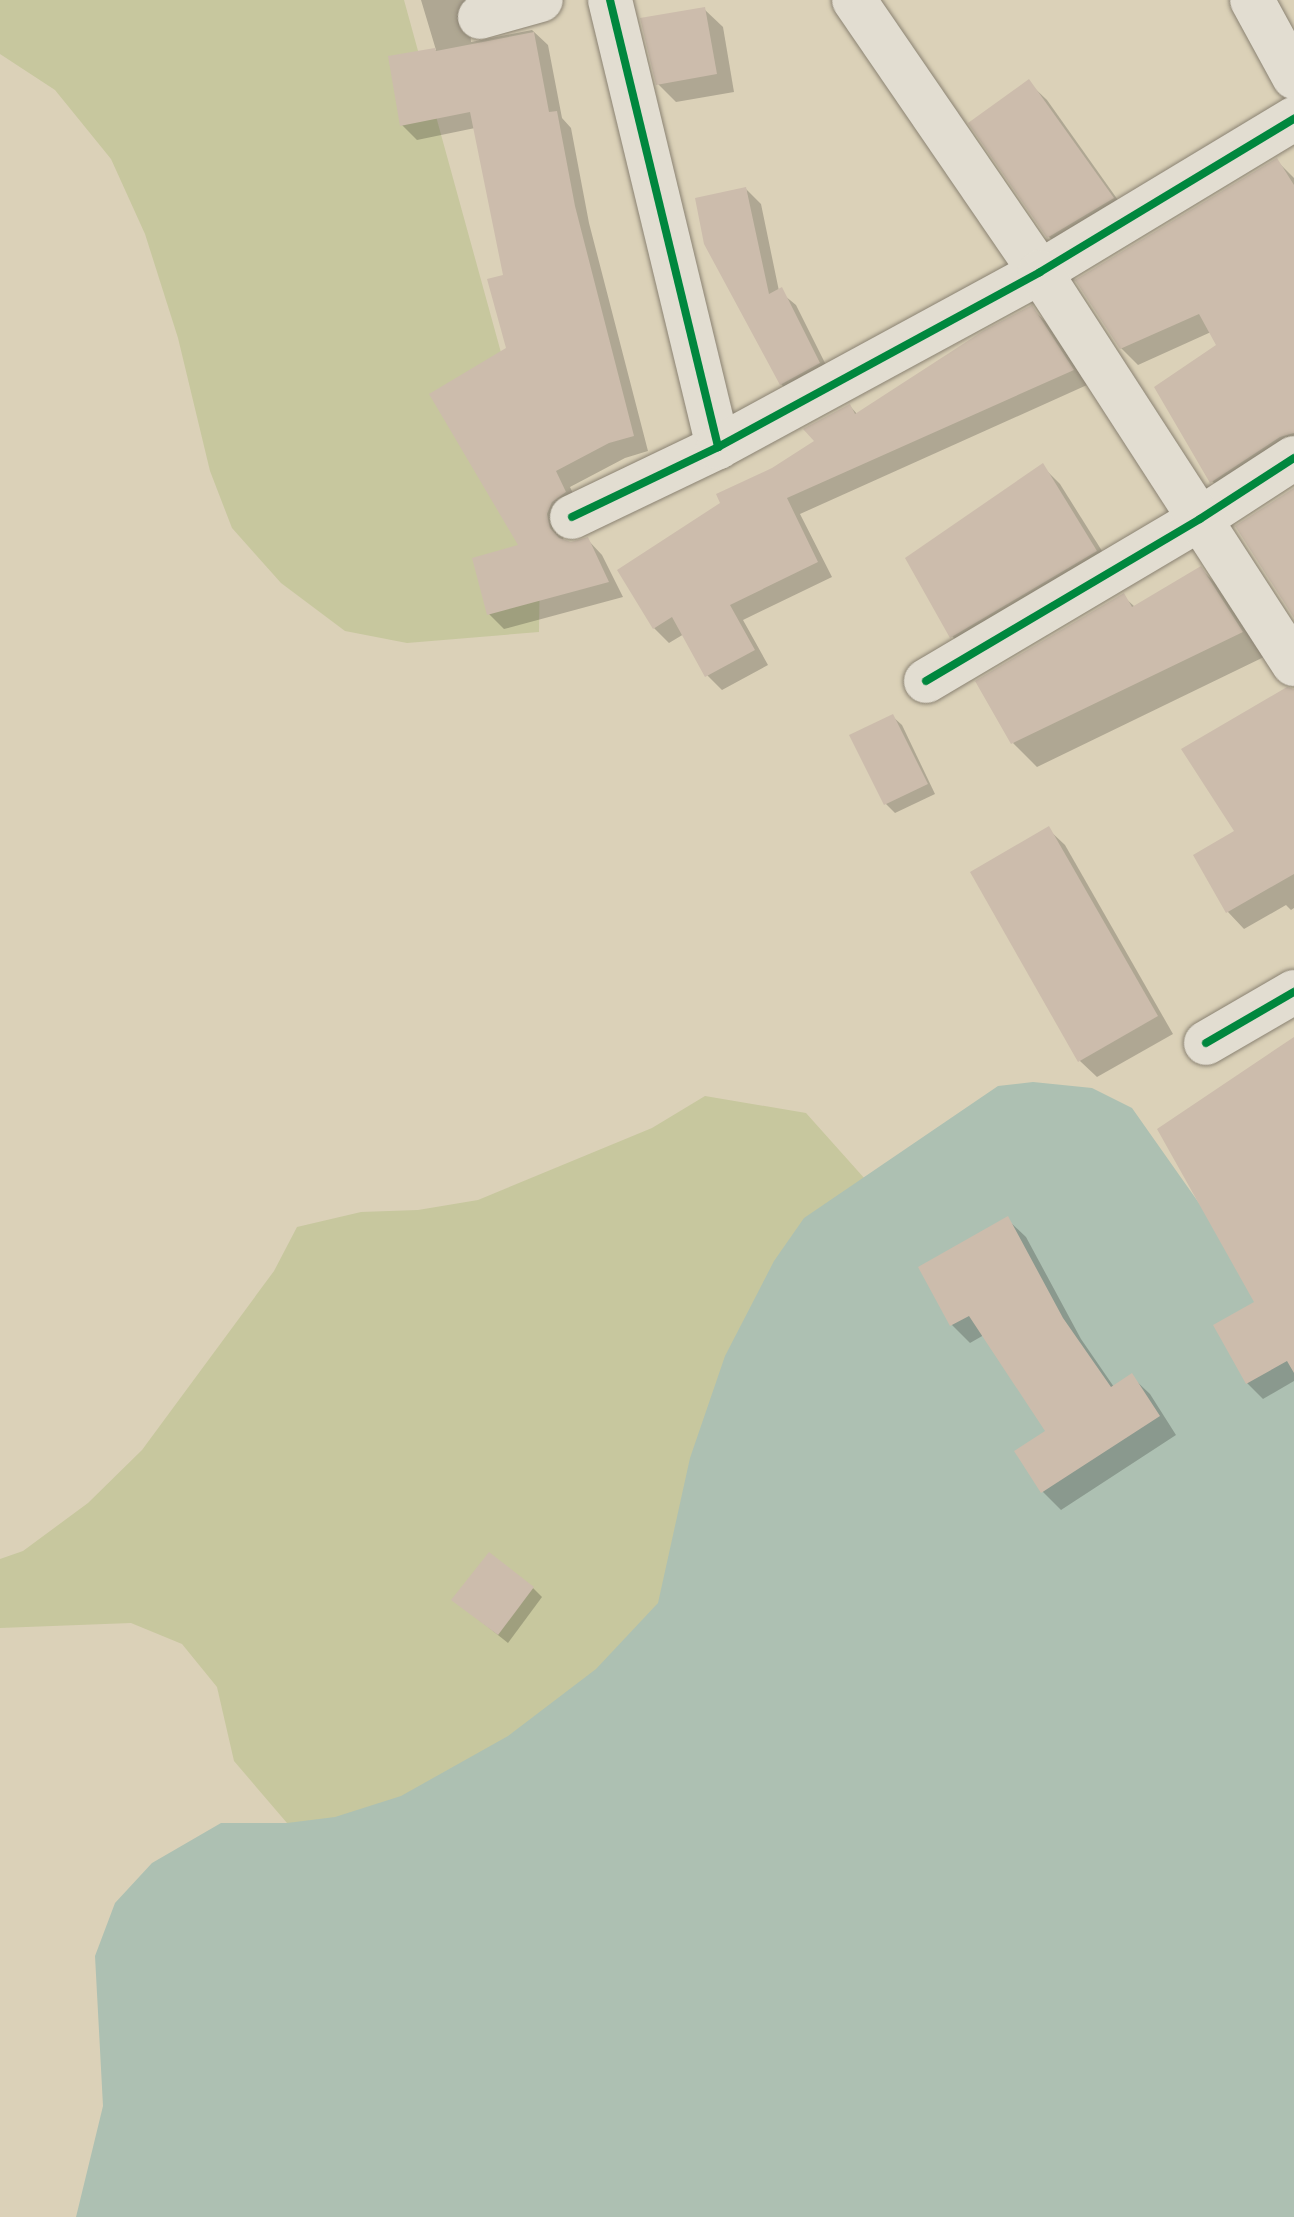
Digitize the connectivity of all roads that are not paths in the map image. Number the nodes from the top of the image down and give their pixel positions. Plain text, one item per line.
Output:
1 (541, 0) edge
2 (610, 0) edge
3 (854, 0) edge
4 (1252, 0) edge
5 (480, 17) dead end
6 (1294, 77) edge
7 (1294, 119) edge
8 (1040, 272) junction
9 (718, 447) junction
10 (1294, 458) edge
11 (572, 517) dead end
12 (1200, 519) junction
13 (1294, 664) edge
14 (926, 681) dead end
15 (1294, 992) edge
16 (1206, 1043) dead end

1 - 5 street
2 - 9 street
3 - 8 street
4 - 6 street
7 - 8 street
8 - 9 street
8 - 12 street
9 - 11 street
10 - 12 street
12 - 13 street
12 - 14 street
15 - 16 street

